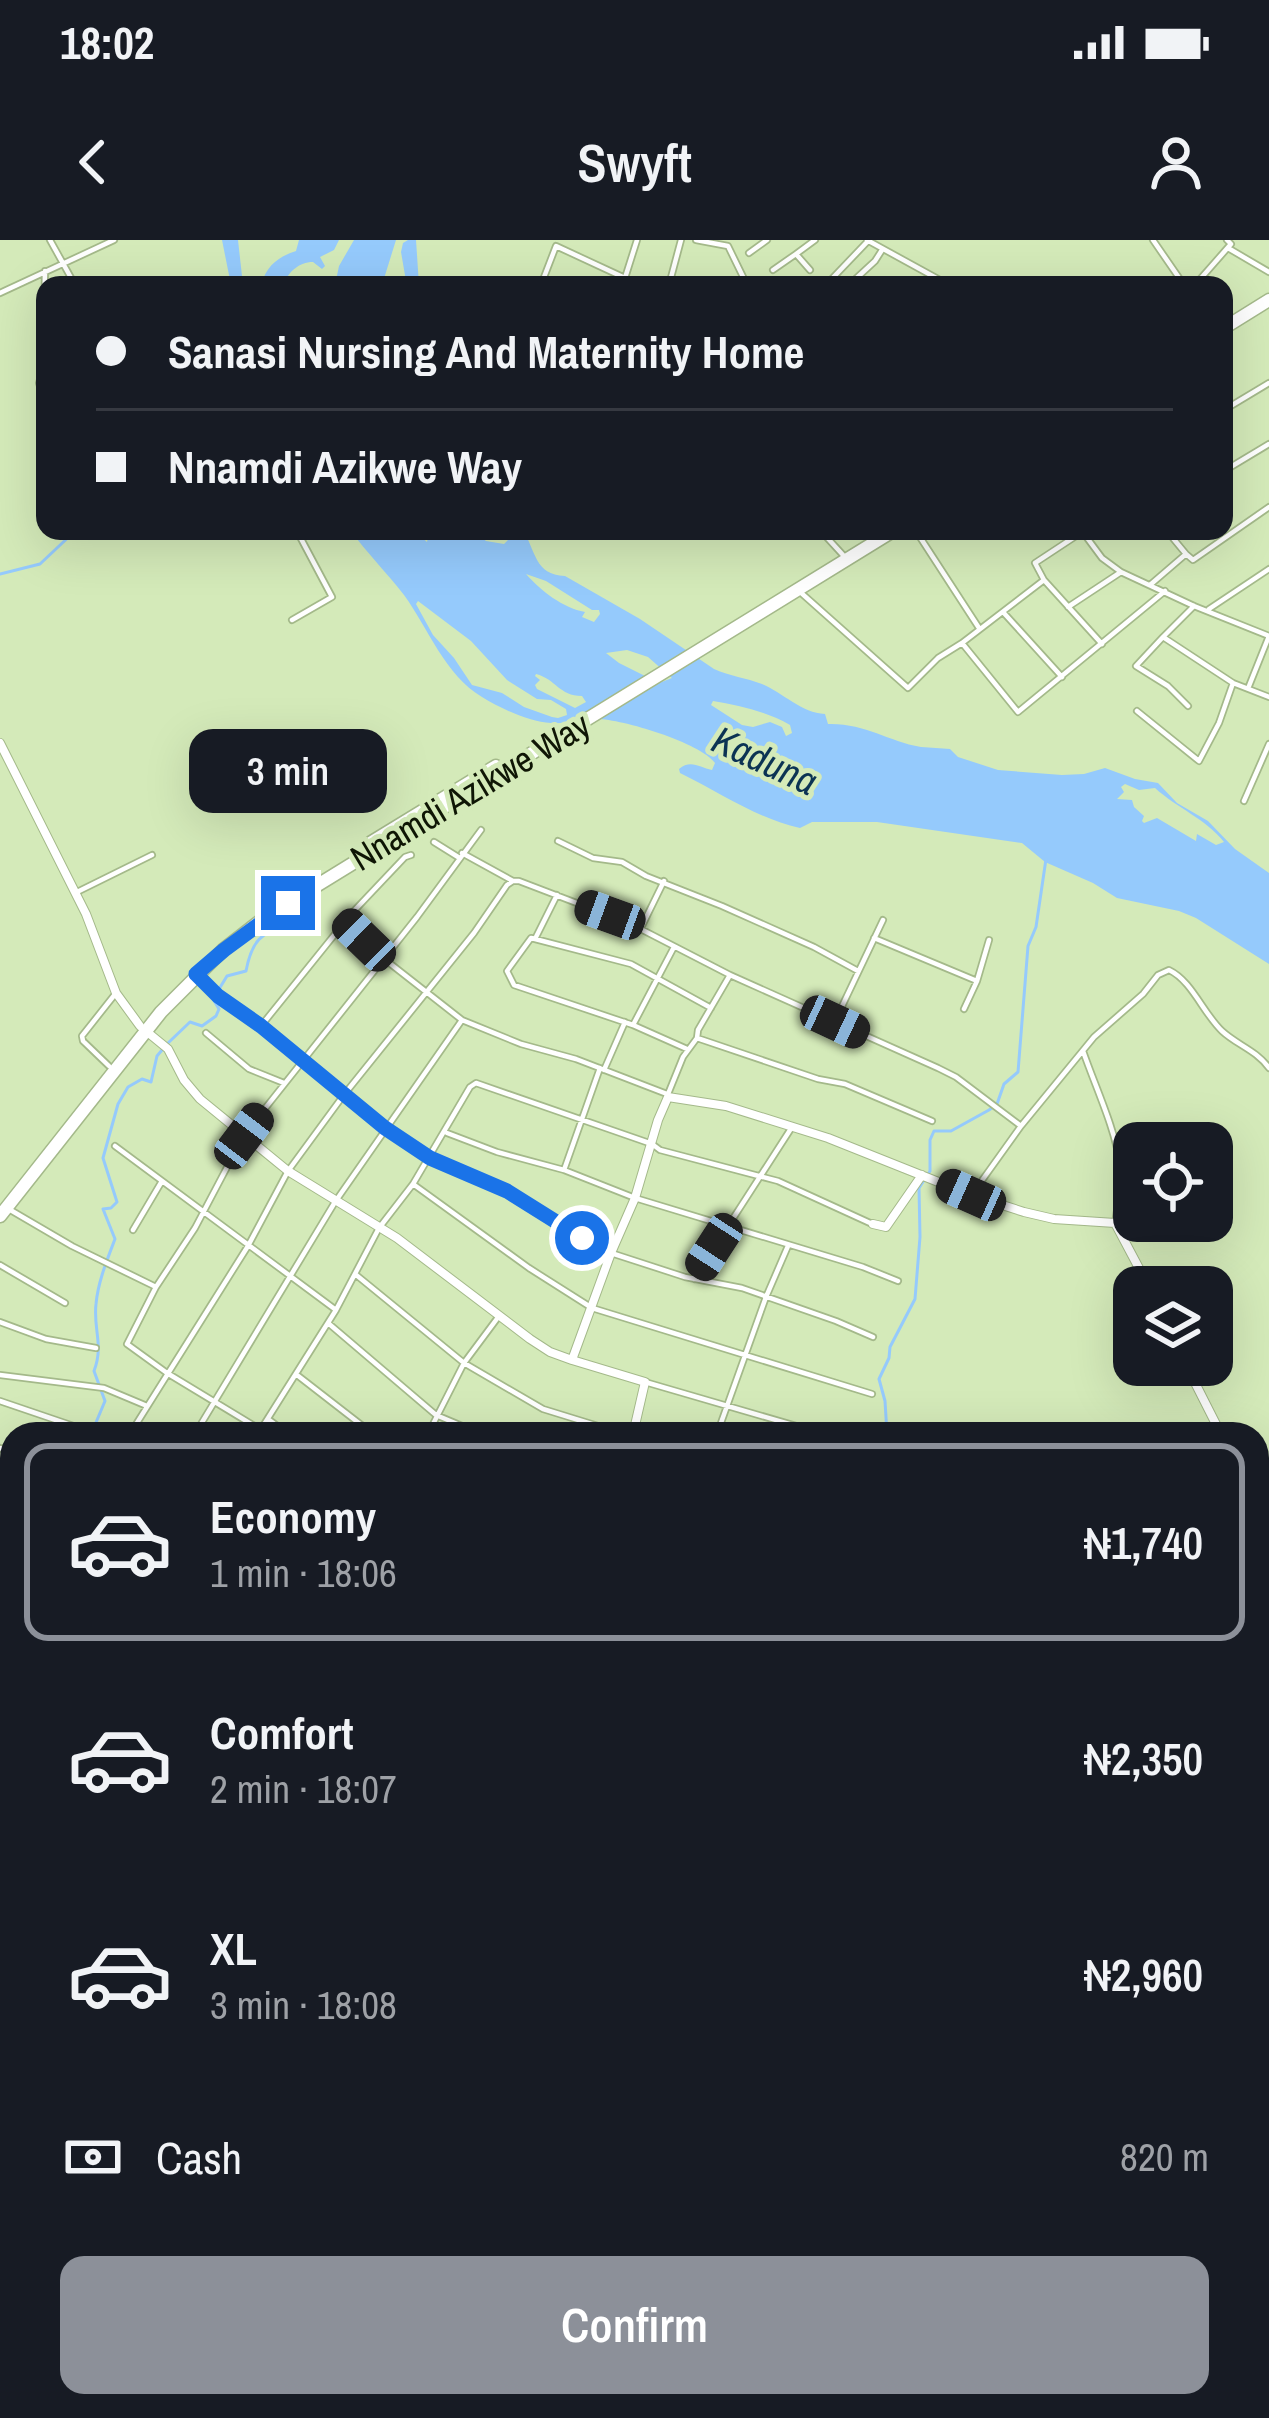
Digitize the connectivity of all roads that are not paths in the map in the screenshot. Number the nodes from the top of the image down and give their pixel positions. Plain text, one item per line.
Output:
1 (50, 240) edge
2 (114, 240) edge
3 (638, 240) edge
4 (681, 240) edge
5 (696, 240) edge
6 (766, 240) edge
7 (815, 240) edge
8 (867, 240) edge
9 (1153, 240) edge
10 (726, 243) edge
11 (1228, 244) edge
12 (883, 249) junction
13 (749, 253) dead end
14 (796, 254) junction
15 (62, 263) junction
16 (773, 270) dead end
17 (810, 270) dead end
18 (45, 271) junction
19 (1269, 272) edge
20 (45, 276) edge
21 (70, 276) edge
22 (544, 276) edge
23 (621, 276) edge
24 (626, 276) edge
25 (671, 276) edge
26 (742, 276) edge
27 (834, 276) edge
28 (859, 276) edge
29 (933, 276) edge
30 (1178, 276) edge
31 (1202, 276) edge
32 (0, 283) edge
33 (2, 292) edge
34 (1269, 296) edge
35 (1233, 318) edge
36 (1269, 383) edge
37 (1233, 405) edge
38 (1269, 444) edge
39 (1233, 466) edge
40 (1269, 507) edge
41 (1233, 532) edge
42 (302, 540) edge
43 (829, 540) edge
44 (867, 540) edge
45 (879, 540) edge
46 (922, 540) edge
47 (1068, 540) edge
48 (1089, 540) edge
49 (1175, 540) edge
50 (1221, 540) edge
51 (1186, 554) junction
52 (843, 555) junction
53 (1269, 569) edge
54 (1121, 572) junction
55 (1045, 580) junction
56 (1150, 585) junction
57 (798, 590) junction
58 (1165, 591) junction
59 (1068, 607) junction
60 (1194, 607) junction
61 (1206, 611) junction
62 (1003, 612) junction
63 (292, 620) dead end
64 (979, 628) junction
65 (1163, 638) junction
66 (713, 639) junction
67 (962, 643) junction
68 (1102, 644) junction
69 (1062, 676) junction
70 (1233, 683) junction
71 (1248, 688) junction
72 (1269, 697) edge
73 (1188, 706) dead end
74 (1137, 711) dead end
75 (561, 732) junction
76 (0, 743) edge
77 (1269, 744) edge
78 (1244, 801) dead end
79 (481, 830) dead end
80 (558, 841) dead end
81 (434, 842) dead end
82 (152, 854) dead end
83 (411, 855) dead end
84 (460, 855) junction
85 (513, 881) junction
86 (664, 881) junction
87 (76, 893) junction
88 (556, 896) junction
89 (884, 920) dead end
90 (344, 921) junction
91 (640, 930) junction
92 (874, 938) junction
93 (535, 939) junction
94 (989, 940) dead end
95 (674, 947) junction
96 (383, 958) junction
97 (859, 971) junction
98 (196, 974) junction
99 (730, 975) junction
100 (659, 977) junction
101 (977, 981) junction
102 (428, 992) junction
103 (116, 993) junction
104 (711, 1008) junction
105 (964, 1009) dead end
106 (462, 1020) junction
107 (835, 1022) junction
108 (630, 1024) junction
109 (261, 1026) junction
110 (143, 1029) junction
111 (206, 1033) dead end
112 (698, 1037) junction
113 (688, 1049) junction
114 (1083, 1051) junction
115 (302, 1059) junction
116 (109, 1066) junction
117 (1269, 1068) edge
118 (602, 1069) junction
119 (284, 1083) junction
120 (668, 1095) junction
121 (343, 1096) junction
122 (582, 1120) junction
123 (932, 1121) dead end
124 (1021, 1126) junction
125 (792, 1127) junction
126 (385, 1128) junction
127 (445, 1132) junction
128 (244, 1136) junction
129 (1113, 1138) edge
130 (652, 1144) junction
131 (115, 1147) dead end
132 (430, 1158) junction
133 (563, 1170) junction
134 (289, 1171) junction
135 (761, 1176) junction
136 (927, 1176) junction
137 (162, 1181) junction
138 (413, 1184) junction
139 (971, 1195) junction
140 (635, 1198) junction
141 (334, 1202) junction
142 (2, 1209) edge
143 (203, 1211) junction
144 (1113, 1223) edge
145 (873, 1224) joint
146 (726, 1226) junction
147 (379, 1228) junction
148 (133, 1230) dead end
149 (248, 1246) junction
150 (788, 1246) junction
151 (611, 1253) junction
152 (0, 1265) edge
153 (355, 1274) junction
154 (291, 1276) junction
155 (694, 1279) junction
156 (898, 1281) dead end
157 (156, 1287) junction
158 (766, 1297) junction
159 (65, 1303) dead end
160 (592, 1308) junction
161 (336, 1310) junction
162 (499, 1316) junction
163 (0, 1322) edge
164 (328, 1323) junction
165 (873, 1337) dead end
166 (96, 1348) dead end
167 (746, 1353) junction
168 (572, 1360) junction
169 (464, 1363) junction
170 (167, 1373) junction
171 (0, 1375) edge
172 (297, 1376) junction
173 (645, 1382) junction
174 (1197, 1386) edge
175 (872, 1394) dead end
176 (214, 1399) junction
177 (0, 1401) edge
178 (728, 1405) junction
179 (147, 1406) junction
180 (436, 1415) junction
181 (268, 1419) junction
182 (62, 1422) edge
183 (137, 1422) edge
184 (202, 1422) edge
185 (246, 1422) edge
186 (266, 1422) edge
187 (272, 1422) edge
188 (357, 1422) edge
189 (433, 1422) edge
190 (453, 1422) edge
191 (589, 1422) edge
192 (633, 1422) edge
193 (722, 1422) edge
194 (784, 1422) edge
195 (1215, 1422) edge

1 - 15 street
2 - 15 street
3 - 24 street
4 - 25 street
5 - 10 street
6 - 13 street
7 - 14 street
8 - 12 street
8 - 27 street
9 - 30 street
10 - 26 street
11 - 19 street
11 - 31 street
12 - 28 street
12 - 29 street
14 - 16 street
14 - 17 street
15 - 18 street
15 - 21 street
18 - 20 street
18 - 33 street
22 - 23 street
32 - 33 street
34 - 35 highway
36 - 37 street
38 - 39 street
40 - 41 street
42 - 63 street
43 - 52 street
44 - 52 highway, Nnamdi Azikwe Way
45 - 57 highway, Nnamdi Azikwe Way
46 - 64 street
47 - 55 street
48 - 54 street
49 - 51 street
50 - 51 street
51 - 56 street
52 - 66 highway, Nnamdi Azikwe Way
53 - 61 street
54 - 56 street
54 - 59 street
55 - 59 street
55 - 62 street
56 - 58 street
57 - 66 highway, Nnamdi Azikwe Way
57 - 67 street
58 - 60 street
58 - 68 street
59 - 68 street
60 - 61 street
60 - 65 street
61 - 71 street
62 - 64 street
62 - 69 street
64 - 67 street
65 - 70 street
65 - 73 street
66 - 75 highway, Nnamdi Azikwe Way
67 - 69 street
68 - 69 street
70 - 71 street
70 - 74 street
71 - 72 street
75 - 98 highway, Nnamdi Azikwe Way
75 - 110 highway, Nnamdi Azikwe Way
76 - 87 street
77 - 78 street
79 - 84 street
80 - 86 street
81 - 84 street
82 - 87 street
83 - 90 street
84 - 85 street
84 - 96 street
85 - 88 street
85 - 102 street
86 - 91 street
86 - 97 street
87 - 103 street
88 - 91 street
88 - 93 street
89 - 92 street
90 - 96 street
90 - 109 street
91 - 95 street
92 - 97 street
92 - 101 street
93 - 100 street
93 - 108 street
94 - 101 street
95 - 99 street
95 - 100 street
96 - 102 street
96 - 115 street
97 - 107 street
98 - 109 street
98 - 110 highway, Nnamdi Azikwe Way
99 - 104 street
99 - 107 street
100 - 104 street
100 - 108 street
101 - 105 street
102 - 106 street
102 - 121 street
103 - 110 street
103 - 116 street
104 - 112 street
106 - 118 street
106 - 126 street
107 - 124 street
108 - 113 street
108 - 118 street
109 - 115 street
110 - 116 highway, Nnamdi Azikwe Way
110 - 128 street
110 - 142 highway, Nnamdi Azikwe Way
111 - 119 street
112 - 113 street
112 - 123 street
113 - 120 street
114 - 117 street
114 - 124 street
114 - 129 street
115 - 119 street
115 - 121 street
116 - 142 highway, Nnamdi Azikwe Way
118 - 120 street
118 - 122 street
119 - 128 street
120 - 125 street
120 - 130 street
121 - 126 street
121 - 134 street
122 - 127 street
122 - 130 street
122 - 133 street
124 - 139 street
125 - 135 street
125 - 136 street
126 - 132 street
126 - 141 street
127 - 132 street
127 - 133 street
128 - 134 street
128 - 143 street
130 - 135 street
130 - 140 street
131 - 137 street
132 - 138 street
132 - 151 street
133 - 140 street
134 - 141 street
134 - 149 street
135 - 145 street
135 - 146 street
136 - 139 street
136 - 145 street
137 - 143 street
137 - 148 street
138 - 147 street
138 - 160 street
139 - 144 street
140 - 146 street
140 - 151 street
141 - 147 street
141 - 154 street
142 - 157 street
143 - 149 street
143 - 157 street
146 - 150 street
146 - 155 street
147 - 153 street
147 - 162 street
149 - 154 street
149 - 170 street
150 - 156 street
150 - 158 street
151 - 155 street
151 - 160 street
152 - 159 street
153 - 161 street
153 - 169 street
154 - 161 street
154 - 176 street
155 - 158 street
157 - 170 street
158 - 165 street
158 - 167 street
160 - 167 street
160 - 168 street
161 - 164 street
162 - 168 street
162 - 169 street
163 - 166 street
164 - 172 street
164 - 180 street
167 - 175 street
167 - 178 street
168 - 173 street
169 - 180 street
169 - 191 street
170 - 176 street
170 - 179 street
171 - 179 street
172 - 181 street
172 - 188 street
173 - 178 street
173 - 192 street
174 - 195 street
176 - 184 street
176 - 185 street
177 - 182 street
178 - 193 street
178 - 194 street
179 - 183 street
180 - 189 street
180 - 190 street
181 - 186 street
181 - 187 street

